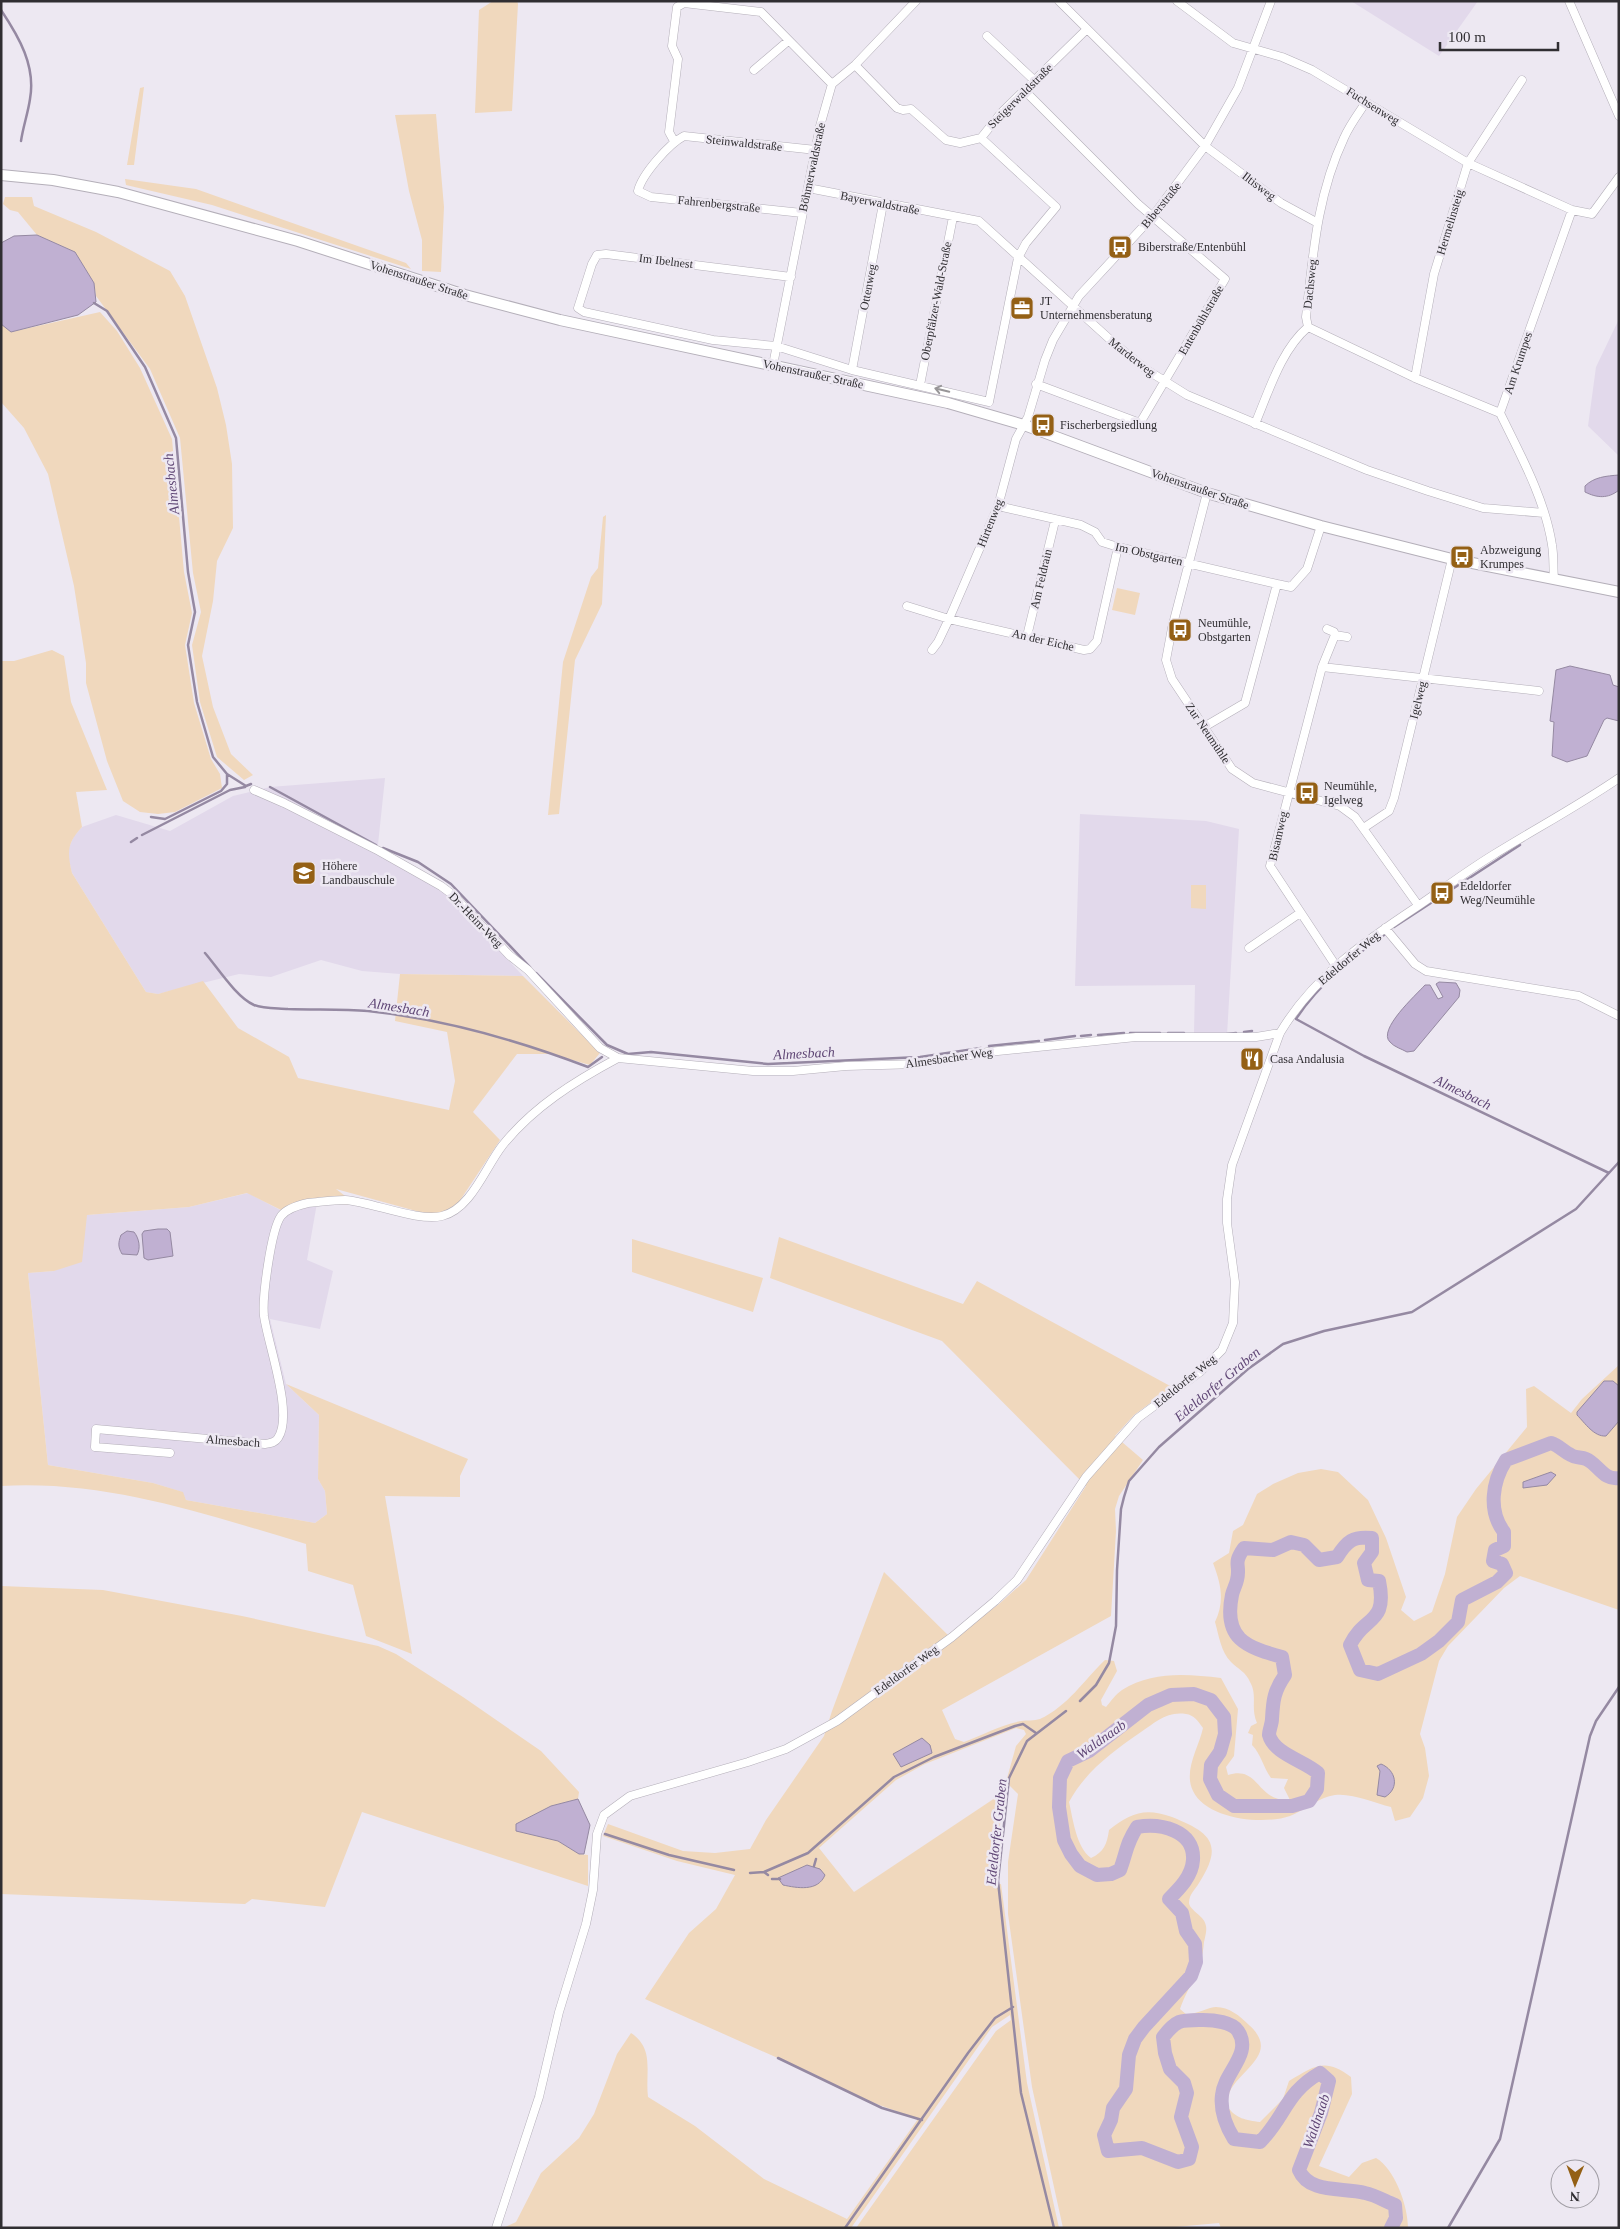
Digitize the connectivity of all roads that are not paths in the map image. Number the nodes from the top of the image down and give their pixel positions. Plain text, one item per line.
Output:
1 (916, 1) edge
2 (1059, 1) edge
3 (1177, 1) edge
4 (1271, 1) edge
5 (1569, 1) edge
6 (1087, 28) junction
7 (987, 36) dead end
8 (788, 41) junction
9 (1252, 50) junction
10 (855, 65) junction
11 (754, 70) dead end
12 (1522, 80) dead end
13 (1035, 81) junction
14 (832, 84) junction
15 (1025, 91) junction
16 (1366, 102) junction
17 (1619, 116) edge
18 (980, 138) junction
19 (674, 141) junction
20 (1206, 146) junction
21 (816, 150) junction
22 (1468, 163) junction
23 (1, 175) edge
24 (1619, 177) edge
25 (808, 188) junction
26 (883, 204) junction
27 (1572, 210) junction
28 (802, 213) junction
29 (1153, 216) junction
30 (953, 217) junction
31 (1316, 222) junction
32 (1018, 258) junction
33 (790, 277) junction
34 (1072, 307) junction
35 (578, 308) joint
36 (1308, 327) junction
37 (776, 346) junction
38 (773, 365) junction
39 (852, 370) junction
40 (1415, 378) junction
41 (1166, 382) junction
42 (1036, 384) junction
43 (920, 385) junction
44 (1500, 413) junction
45 (1255, 424) junction
46 (1024, 425) junction
47 (1207, 493) junction
48 (998, 506) junction
49 (1544, 513) junction
50 (1055, 521) junction
51 (1322, 526) junction
52 (1118, 547) junction
53 (1452, 559) junction
54 (1188, 563) junction
55 (1554, 579) junction
56 (1277, 584) junction
57 (1619, 592) edge
58 (907, 606) dead end
59 (949, 619) junction
60 (1327, 629) dead end
61 (1335, 635) junction
62 (1027, 636) junction
63 (1348, 637) dead end
64 (932, 650) dead end
65 (1322, 667) junction
66 (1424, 678) junction
67 (1538, 691) dead end
68 (1204, 727) junction
69 (1619, 778) edge
70 (254, 790) dead end
71 (1289, 792) junction
72 (1365, 827) junction
73 (1418, 905) junction
74 (1300, 912) junction
75 (1385, 928) junction
76 (1249, 948) dead end
77 (1336, 966) junction
78 (1619, 1016) edge
79 (1280, 1033) junction
80 (618, 1058) junction
81 (170, 1452) dead end
82 (496, 2228) edge

1 - 10 street
2 - 6 street
3 - 9 street, Fuchsenweg
4 - 9 street, Biberstraße
5 - 17 street
6 - 13 street, Steigerwaldstraße
6 - 20 street
7 - 13 street
8 - 11 street
8 - 14 street
8 - 19 street
9 - 16 street, Fuchsenweg
9 - 20 street, Biberstraße
10 - 14 street
10 - 18 street, Steigerwaldstraße
12 - 22 street, Hermelinsteig
13 - 15 street, Steigerwaldstraße
14 - 21 street, Böhmerwaldstraße
15 - 18 street, Steigerwaldstraße
15 - 29 street, Entenbühlstraße
16 - 22 street, Fuchsenweg
16 - 31 street, Dachsweg
18 - 32 street
19 - 21 street, Steinwaldstraße
19 - 28 street, Fahrenbergstraße
20 - 29 street, Biberstraße
20 - 31 street, Iltisweg
21 - 25 street, Böhmerwaldstraße
22 - 27 street, Fuchsenweg
22 - 40 street, Hermelinsteig
23 - 38 main road, Vohenstraußer Straße
24 - 27 street
25 - 26 street, Bayerwaldstraße
25 - 28 street, Böhmerwaldstraße
26 - 30 street, Bayerwaldstraße
26 - 39 street, Ottenweg
27 - 44 street, Am Krumpes
28 - 33 street, Böhmerwaldstraße
29 - 34 street, Biberstraße
29 - 41 street, Entenbühlstraße
30 - 32 street, Marderweg
30 - 43 street, Oberpfälzer-Wald-Straße
31 - 36 street, Dachsweg
32 - 34 street, Marderweg
32 -> 43 street, Vohenstraußer Straße
33 - 35 street, Im Ibelnest
33 - 37 street, Böhmerwaldstraße
34 - 41 street, Marderweg
34 - 42 street, Biberstraße
35 - 37 street, Vohenstraußer Straße
36 - 40 street, Dachsweg
36 - 45 street
37 - 38 street, Böhmerwaldstraße
37 - 39 street, Vohenstraußer Straße
38 - 46 main road, Vohenstraußer Straße
39 - 43 street, Vohenstraußer Straße
40 - 44 street, Dachsweg
41 - 42 street, Entenbühlstraße
41 - 45 street, Marderweg
42 - 46 street, Biberstraße
44 - 49 street
45 - 49 street, Marderweg
46 - 47 main road, Vohenstraußer Straße
46 - 48 street, Hirtenweg
47 - 51 main road, Vohenstraußer Straße
47 - 54 street, Zur Neumühle
48 - 50 street, Im Obstgarten
48 - 59 street, Hirtenweg
49 - 55 street
50 - 52 street, Im Obstgarten
50 - 62 street, Am Feldrain
51 - 53 main road, Vohenstraußer Straße
51 - 56 street, Im Obstgarten
52 - 54 street, Im Obstgarten
52 - 62 street, An der Eiche
53 - 55 main road, Vohenstraußer Straße
53 - 66 street, Igelweg
54 - 56 street, Im Obstgarten
54 - 68 street, Zur Neumühle
55 - 57 main road, Vohenstraußer Straße
56 - 68 street
58 - 59 street
59 - 62 street, An der Eiche
59 - 64 street, Hirtenweg
60 - 61 street
61 - 63 street
61 - 65 street, Bisamweg
65 - 66 street
65 - 71 street, Bisamweg
66 - 67 street
66 - 72 street, Igelweg
68 - 71 street, Zur Neumühle
69 - 73 street, Edeldorfer Weg
70 - 80 street, Dr.-Heim-Weg
71 - 72 street, Zur Neumühle
71 - 74 street, Bisamweg
72 - 73 street, Zur Neumühle
73 - 75 street, Edeldorfer Weg
74 - 76 street
74 - 77 street, Bisamweg
75 - 77 street, Edeldorfer Weg
75 - 78 street
77 - 79 street, Edeldorfer Weg
79 - 80 street, Almesbacher Weg
79 - 82 street, Edeldorfer Weg
80 - 81 street, Almesbach

